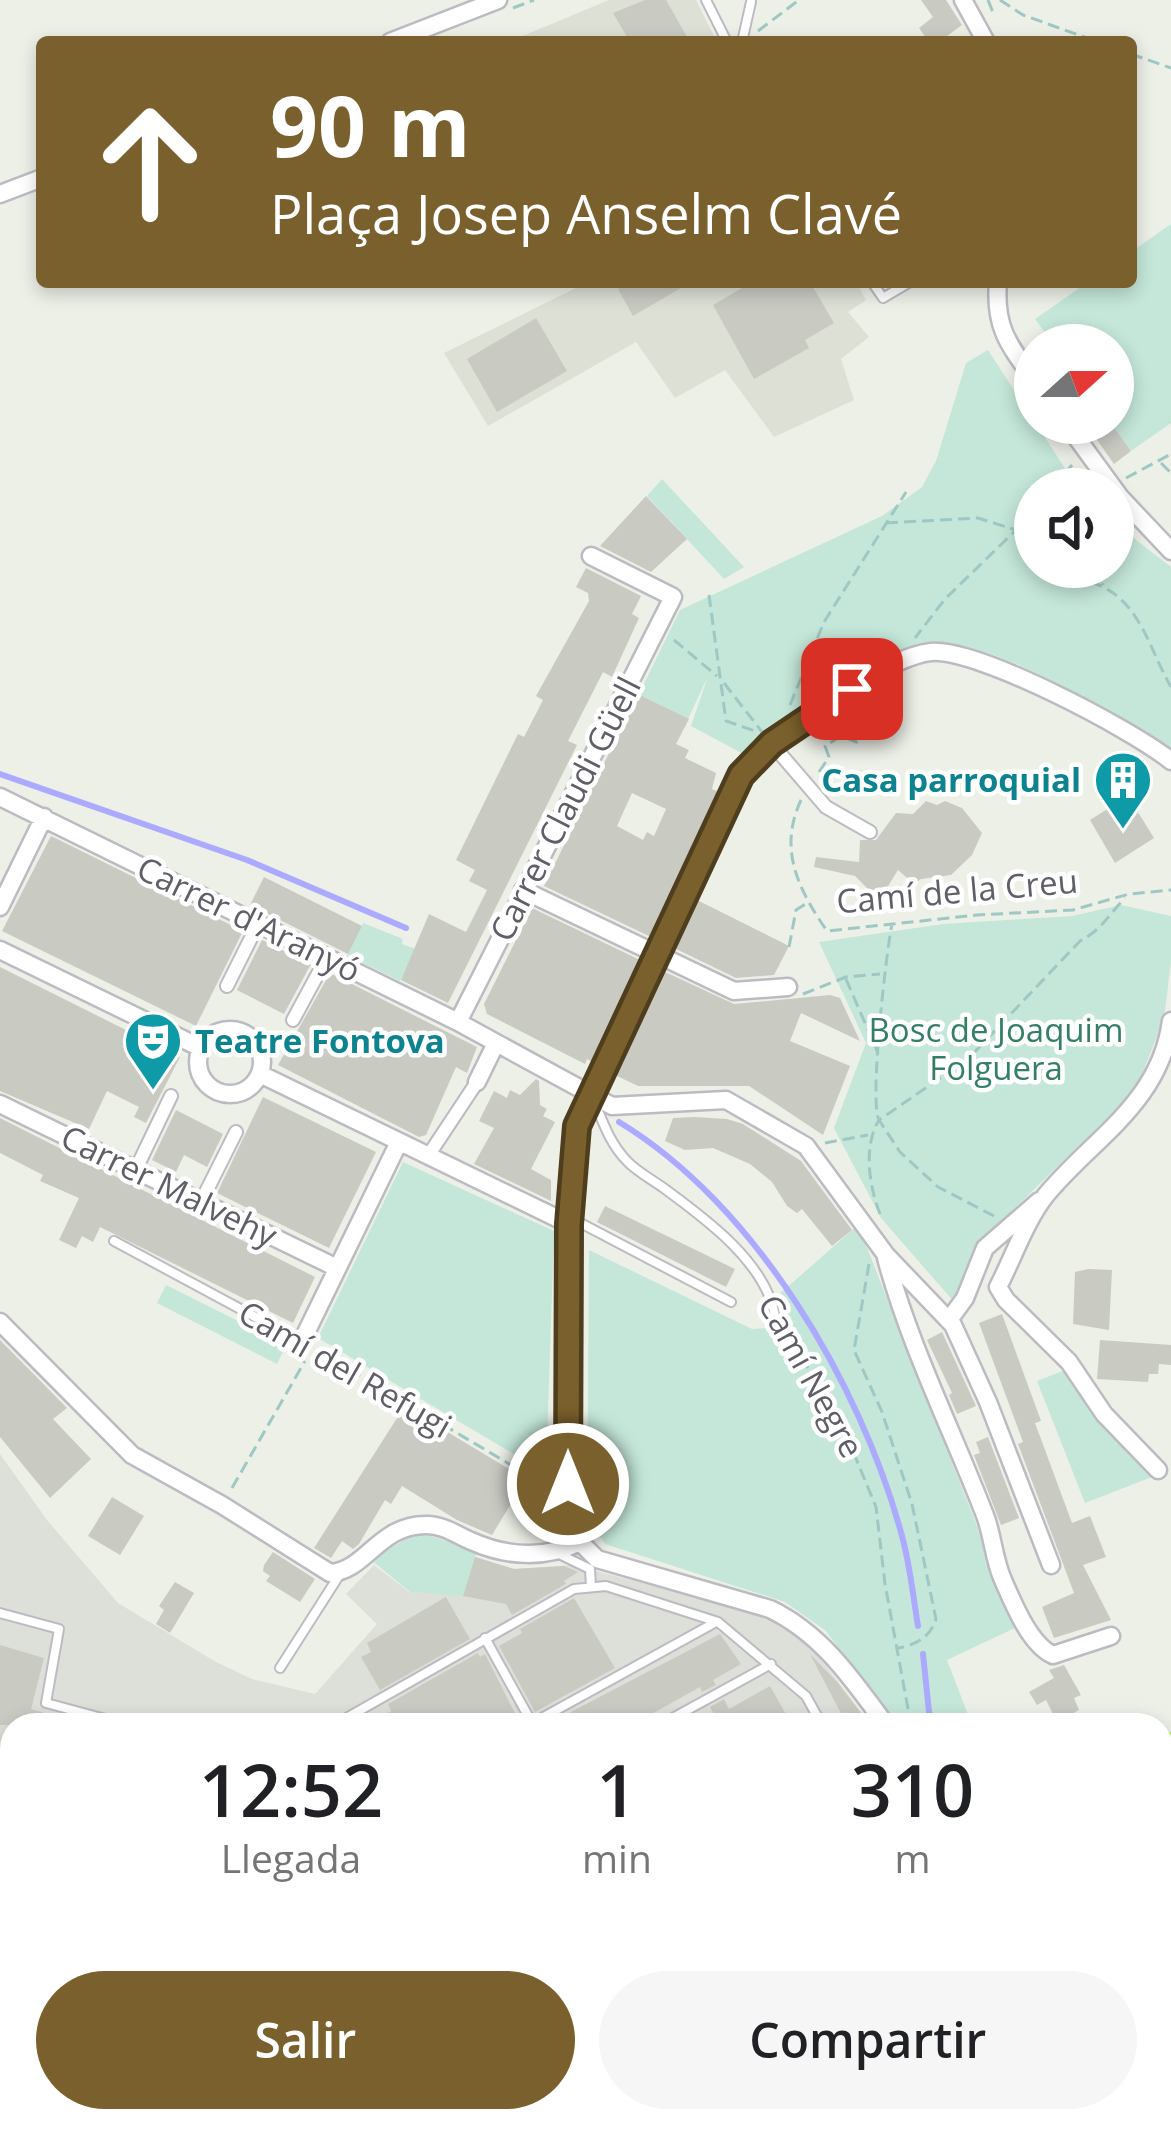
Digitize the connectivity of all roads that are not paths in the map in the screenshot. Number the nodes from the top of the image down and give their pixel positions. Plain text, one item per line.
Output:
1 (498, 0) edge
2 (706, 0) edge
3 (963, 0) edge
4 (751, 2) edge
5 (405, 36) edge
6 (724, 36) edge
7 (743, 36) edge
8 (983, 36) edge
9 (36, 180) edge
10 (0, 194) edge
11 (876, 288) edge
12 (900, 288) edge
13 (998, 288) edge
14 (1014, 351) edge
15 (1081, 444) edge
16 (1171, 551) edge
17 (591, 556) dead end
18 (772, 738) junction
19 (1171, 761) edge
20 (0, 797) edge
21 (44, 817) junction
22 (870, 832) dead end
23 (524, 890) junction
24 (0, 907) edge
25 (258, 924) junction
26 (0, 950) edge
27 (657, 955) junction
28 (327, 957) junction
29 (227, 986) dead end
30 (794, 991) road end
31 (293, 1020) dead end
32 (1171, 1021) edge
33 (458, 1022) junction
34 (496, 1043) junction
35 (202, 1048) junction
36 (260, 1074) junction
37 (477, 1082) joint
38 (591, 1091) junction
39 (171, 1096) dead end
40 (0, 1105) edge
41 (236, 1132) dead end
42 (399, 1142) junction
43 (428, 1156) junction
44 (136, 1169) junction
45 (1044, 1197) junction
46 (201, 1202) junction
47 (570, 1221) junction
48 (115, 1241) dead end
49 (878, 1256) junction
50 (337, 1268) junction
51 (730, 1302) dead end
52 (775, 1316) road end
53 (950, 1319) junction
54 (0, 1322) edge
55 (307, 1344) joint
56 (1158, 1470) dead end
57 (580, 1541) junction
58 (556, 1553) junction
59 (1051, 1565) dead end
60 (340, 1573) junction
61 (591, 1587) junction
62 (0, 1613) edge
63 (718, 1622) junction
64 (1111, 1636) dead end
65 (485, 1638) junction
66 (771, 1664) junction
67 (280, 1668) dead end
68 (83, 1713) edge
69 (355, 1713) edge
70 (525, 1713) edge
71 (551, 1713) edge
72 (682, 1713) edge
73 (815, 1713) edge
74 (877, 1713) edge

1 - 5 street
2 - 6 lane
3 - 8 street
4 - 7 lane
9 - 10 street
11 - 12 lane
13 - 14 street
15 - 16 street
17 - 23 street, Carrer Claudi Güell
18 - 19 street
18 - 22 street
18 - 27 street
20 - 21 street, Carrer d'Aranyó
21 - 24 street
21 - 25 street, Carrer d'Aranyó
23 - 27 street
23 - 33 street, Carrer Claudi Güell
25 - 28 street, Carrer d'Aranyó
25 - 29 street
26 - 35 street
27 - 30 street
27 - 38 street
28 - 31 street
28 - 33 street, Carrer d'Aranyó
32 - 45 street
33 - 34 street, Carrer d'Aranyó
34 - 37 street
34 - 38 street, Carrer d'Aranyó
35 - 36 street
35 - 36 street
36 - 42 street
37 - 43 street
38 - 47 street
38 - 49 street, Carrer d'Aranyó
38 - 52 lane, Camí Negre
39 - 44 street
40 - 44 street, Carrer Malvehy
41 - 46 street
42 - 43 street
42 - 50 street
43 - 47 street
44 - 46 street, Carrer Malvehy
45 - 53 street
45 - 56 street
46 - 50 street, Carrer Malvehy
47 - 51 lane
47 - 57 street
48 - 55 lane, Camí del Refugi
49 - 53 street
49 - 64 street
50 - 55 street
53 - 59 street
54 - 60 street
57 - 58 street
57 - 74 street
58 - 60 street
58 - 61 lane
60 - 67 lane
61 - 63 lane
61 - 65 lane
62 - 68 lane
63 - 66 lane
63 - 71 lane
65 - 69 lane
65 - 70 lane
66 - 72 lane
66 - 73 lane

